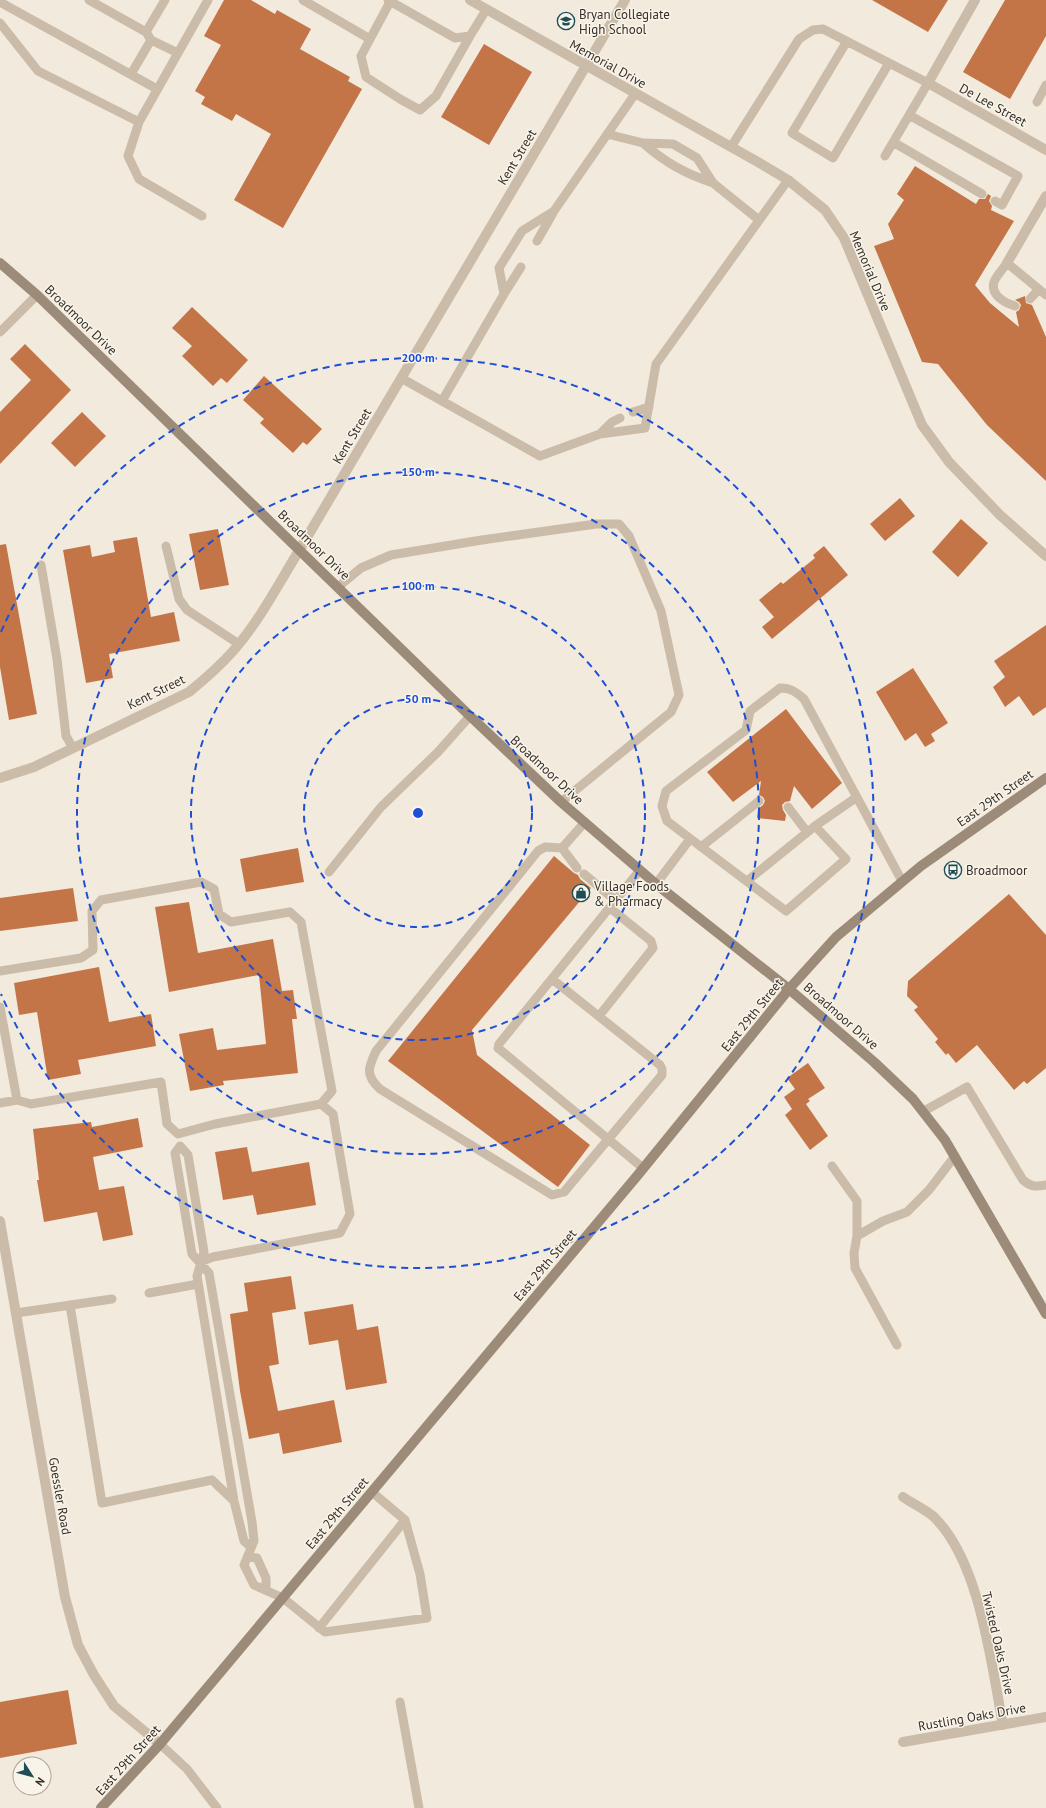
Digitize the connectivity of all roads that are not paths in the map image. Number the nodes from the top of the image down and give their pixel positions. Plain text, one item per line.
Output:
1 (89, 0) edge
2 (165, 0) edge
3 (208, 0) edge
4 (303, 0) edge
5 (390, 0) edge
6 (470, 0) edge
7 (625, 0) edge
8 (975, 0) edge
9 (0, 2) edge
10 (486, 10) junction
11 (0, 23) edge
12 (149, 36) junction
13 (470, 36) junction
14 (370, 39) junction
15 (847, 41) junction
16 (178, 53) junction
17 (889, 63) junction
18 (586, 66) junction
19 (131, 74) junction
20 (928, 83) junction
21 (1046, 85) edge
22 (157, 89) junction
23 (635, 94) junction
24 (1037, 102) dead end
25 (909, 115) junction
26 (139, 122) junction
27 (607, 134) junction
28 (893, 142) junction
29 (643, 143) junction
30 (731, 147) junction
31 (1046, 150) edge
32 (885, 156) dead end
33 (788, 180) junction
34 (713, 183) junction
35 (982, 194) dead end
36 (1046, 196) edge
37 (995, 201) dead end
38 (554, 211) junction
39 (202, 216) dead end
40 (759, 220) junction
41 (537, 241) dead end
42 (0, 263) edge
43 (1007, 263) junction
44 (520, 267) dead end
45 (1043, 292) edge
46 (504, 294) junction
47 (37, 295) junction
48 (1030, 299) dead end
49 (1015, 306) dead end
50 (0, 332) edge
51 (401, 378) junction
52 (442, 401) junction
53 (649, 408) junction
54 (633, 412) dead end
55 (620, 418) dead end
56 (600, 434) junction
57 (166, 546) dead end
58 (300, 549) junction
59 (1046, 556) edge
60 (41, 564) dead end
61 (338, 586) junction
62 (239, 644) junction
63 (470, 716) junction
64 (73, 748) junction
65 (0, 778) edge
66 (1046, 778) edge
67 (857, 797) junction
68 (759, 801) dead end
69 (561, 802) junction
70 (788, 807) dead end
71 (585, 822) junction
72 (815, 826) junction
73 (807, 832) junction
74 (690, 838) junction
75 (701, 847) junction
76 (562, 848) junction
77 (577, 868) dead end
78 (640, 870) junction
79 (329, 872) dead end
80 (584, 874) dead end
81 (747, 881) junction
82 (902, 881) junction
83 (656, 884) junction
84 (616, 901) junction
85 (610, 908) junction
86 (0, 971) edge
87 (552, 979) junction
88 (789, 989) junction
89 (0, 1008) edge
90 (599, 1016) junction
91 (17, 1100) junction
92 (0, 1103) edge
93 (321, 1104) junction
94 (924, 1111) junction
95 (178, 1134) junction
96 (609, 1140) junction
97 (955, 1156) junction
98 (832, 1166) dead end
99 (643, 1168) junction
100 (1046, 1185) edge
101 (0, 1221) edge
102 (857, 1236) junction
103 (200, 1262) junction
104 (198, 1284) junction
105 (149, 1293) dead end
106 (112, 1298) dead end
107 (70, 1305) junction
108 (16, 1313) junction
109 (1046, 1314) edge
110 (897, 1345) dead end
111 (372, 1492) junction
112 (903, 1497) dead end
113 (234, 1501) junction
114 (405, 1520) junction
115 (251, 1547) junction
116 (249, 1557) junction
117 (266, 1589) junction
118 (283, 1598) junction
119 (320, 1628) junction
120 (400, 1702) dead end
121 (1046, 1717) edge
122 (1003, 1725) junction
123 (903, 1742) dead end
124 (160, 1744) junction
125 (101, 1808) edge
126 (218, 1808) edge
127 (419, 1808) edge

1 - 12 lane
2 - 12 lane
3 - 16 lane
4 - 14 lane
5 - 13 lane
5 - 14 lane
6 - 10 street, Memorial Drive
7 - 18 street, Kent Street
8 - 20 street
9 - 19 lane
10 - 13 lane
10 - 18 street, Memorial Drive
11 - 26 lane
12 - 16 lane
12 - 19 lane
13 - 14 lane
15 - 17 lane
15 - 17 lane
15 - 30 lane
16 - 22 lane
17 - 20 lane
18 - 23 street, Memorial Drive
18 - 51 street, Kent Street
19 - 22 lane
20 - 25 lane
20 - 31 street, De Lee Street
21 - 24 lane
22 - 26 lane
23 - 27 lane
23 - 30 street, Memorial Drive
25 - 28 lane
25 - 37 lane
26 - 39 lane
27 - 29 lane
27 - 38 lane
28 - 32 lane
28 - 35 lane
29 - 34 lane
29 - 34 lane
30 - 33 street, Memorial Drive
33 - 40 lane
33 - 59 street, Memorial Drive
34 - 40 lane
36 - 43 street
38 - 41 lane
38 - 46 lane
40 - 53 lane
42 - 47 street, Broadmoor Drive
43 - 45 lane
43 - 49 lane
44 - 46 lane
45 - 48 lane
46 - 52 lane
47 - 50 lane
47 - 58 street, Broadmoor Drive
51 - 52 lane
51 - 58 street, Kent Street
52 - 56 lane
53 - 54 lane
53 - 56 lane
55 - 56 lane
57 - 62 lane
58 - 61 street, Broadmoor Drive
58 - 62 street, Kent Street
60 - 64 lane
61 - 63 street, Broadmoor Drive
61 - 69 lane
62 - 64 street, Kent Street
63 - 69 street, Broadmoor Drive
63 - 79 lane
64 - 65 street, Kent Street
66 - 82 street, East 29th Street
67 - 72 lane
67 - 74 lane
67 - 82 lane
68 - 75 lane
69 - 71 street, Broadmoor Drive
70 - 73 lane
71 - 76 lane
71 - 78 street, Broadmoor Drive
72 - 73 lane
72 - 81 lane
73 - 81 lane
74 - 75 lane
74 - 83 lane
75 - 81 lane
76 - 77 lane
76 - 96 lane
78 - 83 street, Broadmoor Drive
78 - 84 lane
80 - 84 lane
82 - 88 street, East 29th Street
83 - 88 street, Broadmoor Drive
84 - 85 lane
85 - 87 lane
85 - 90 lane
86 - 93 lane
87 - 90 lane
87 - 96 lane
88 - 94 street, Broadmoor Drive
88 - 99 street, East 29th Street
89 - 91 lane
90 - 96 lane
91 - 92 lane
91 - 95 lane
93 - 95 lane
93 - 103 lane
94 - 97 street, Broadmoor Drive
94 - 100 lane
95 - 103 lane
96 - 99 lane
97 - 102 lane
97 - 109 street, Broadmoor Drive
98 - 102 lane
99 - 111 street, East 29th Street
101 - 108 street, Goessler Road
102 - 110 lane
103 - 104 lane
103 - 115 lane
104 - 105 lane
104 - 113 lane
106 - 107 lane
107 - 108 lane
107 - 113 lane
108 - 124 street, Goessler Road
111 - 114 lane
111 - 118 street, East 29th Street
112 - 122 street, Twisted Oaks Drive
113 - 115 lane
114 - 119 lane
114 - 119 lane
115 - 116 lane
116 - 117 lane
116 - 117 lane
117 - 118 lane
118 - 119 lane
118 - 124 street, East 29th Street
120 - 127 lane
121 - 122 street, Rustling Oaks Drive
122 - 123 street, Rustling Oaks Drive
124 - 125 street, East 29th Street
124 - 126 lane

